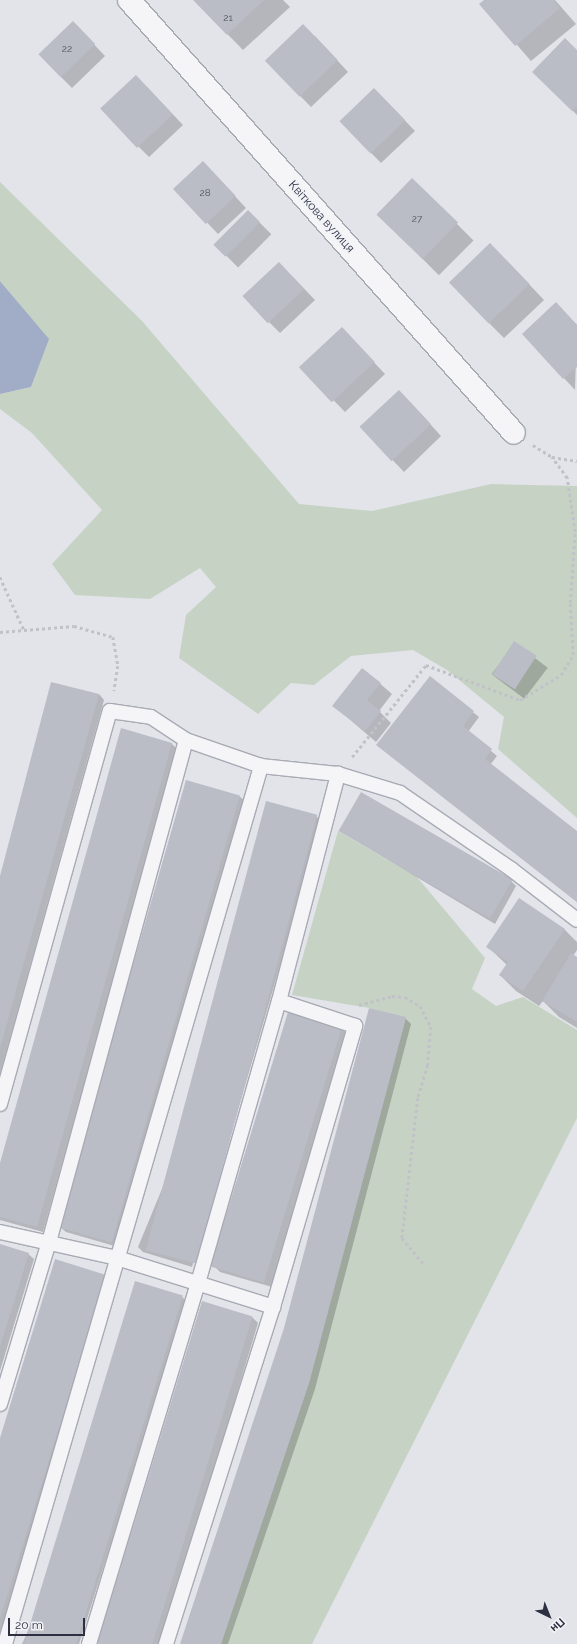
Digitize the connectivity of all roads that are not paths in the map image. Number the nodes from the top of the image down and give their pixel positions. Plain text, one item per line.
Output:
1 (129, 0) edge
2 (514, 433) road end
3 (186, 740) junction
4 (261, 766) junction
5 (338, 774) junction
6 (577, 920) edge
7 (278, 1001) junction
8 (0, 1104) edge
9 (0, 1232) edge
10 (49, 1242) junction
11 (117, 1258) junction
12 (198, 1284) junction
13 (273, 1307) junction
14 (0, 1404) edge
15 (5, 1644) edge
16 (88, 1644) edge
17 (166, 1644) edge

1 - 2 street, Квіткова вулиця
3 - 4 lane
3 - 8 lane
3 - 10 lane
4 - 5 lane
4 - 11 lane
5 - 6 lane
5 - 7 lane
7 - 12 lane
7 - 13 lane
9 - 10 lane
10 - 11 lane
10 - 14 lane
11 - 12 lane
11 - 15 lane
12 - 13 lane
12 - 16 lane
13 - 17 lane

